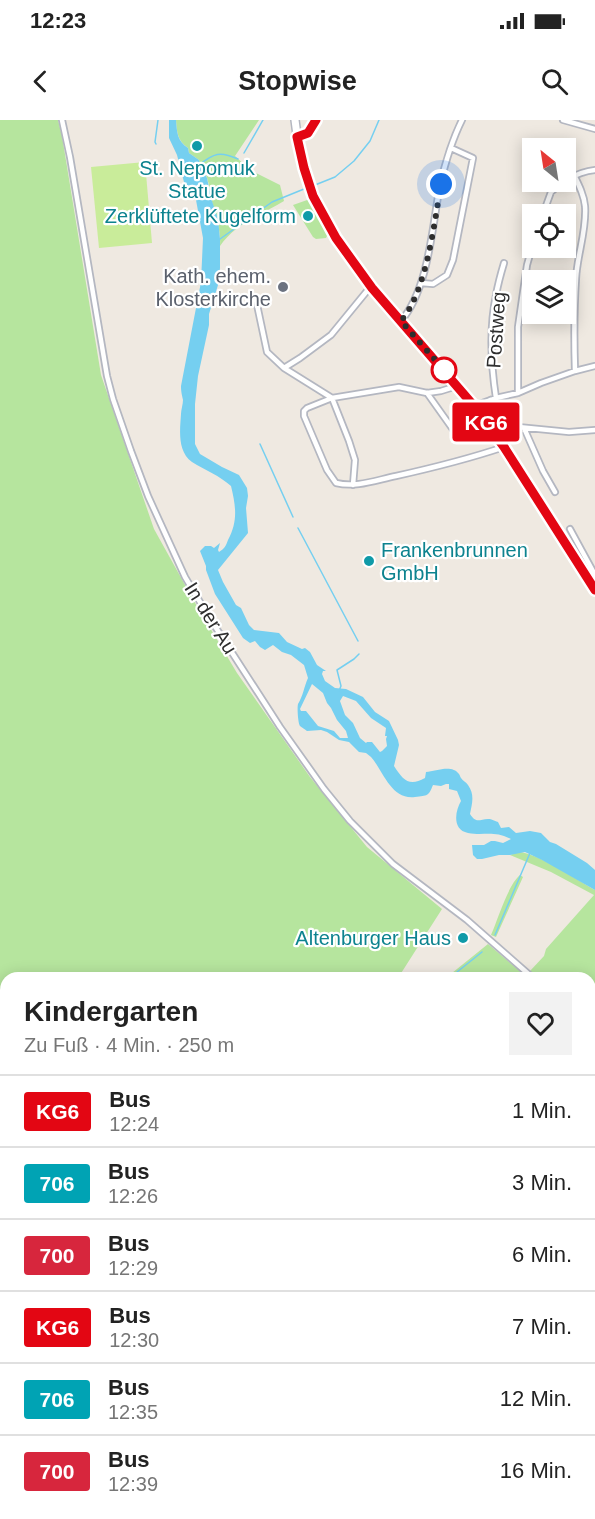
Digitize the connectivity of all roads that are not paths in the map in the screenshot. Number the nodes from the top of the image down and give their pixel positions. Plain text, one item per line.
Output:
1 (62, 120) edge
2 (295, 120) edge
3 (316, 120) edge
4 (462, 120) edge
5 (563, 120) edge
6 (595, 129) edge
7 (297, 137) junction
8 (451, 148) junction
9 (595, 170) edge
10 (576, 174) edge
11 (576, 179) edge
12 (529, 258) edge
13 (504, 263) dead end
14 (421, 283) junction
15 (372, 288) junction
16 (256, 300) dead end
17 (401, 321) junction
18 (595, 366) edge
19 (284, 368) junction
20 (575, 371) junction
21 (457, 386) junction
22 (428, 393) junction
23 (518, 393) junction
24 (332, 398) junction
25 (493, 399) junction
26 (474, 406) junction
27 (524, 428) junction
28 (595, 430) edge
29 (459, 438) dead end
30 (504, 447) junction
31 (353, 485) junction
32 (555, 492) dead end
33 (570, 529) dead end
34 (593, 577) edge
35 (595, 590) edge
36 (526, 972) edge

1 - 36 street, In der Au
2 - 7 main road
3 - 7 street
4 - 8 street
5 - 6 street
7 - 15 main road
8 - 14 street
8 - 14 street
9 - 10 street
11 - 20 street
12 - 23 street
13 - 25 street, Postweg
14 - 17 street
15 - 17 main road
15 - 19 street
16 - 19 street
17 - 21 main road
18 - 20 street
19 - 24 street
20 - 23 street
21 - 22 street
21 - 26 main road
22 - 24 street
22 - 29 street
23 - 25 street
24 - 31 street
24 - 31 street
25 - 26 street
25 - 27 street
26 - 30 main road
27 - 28 street
27 - 32 street
30 - 31 street
30 - 34 main road
33 - 34 street
34 - 35 main road

